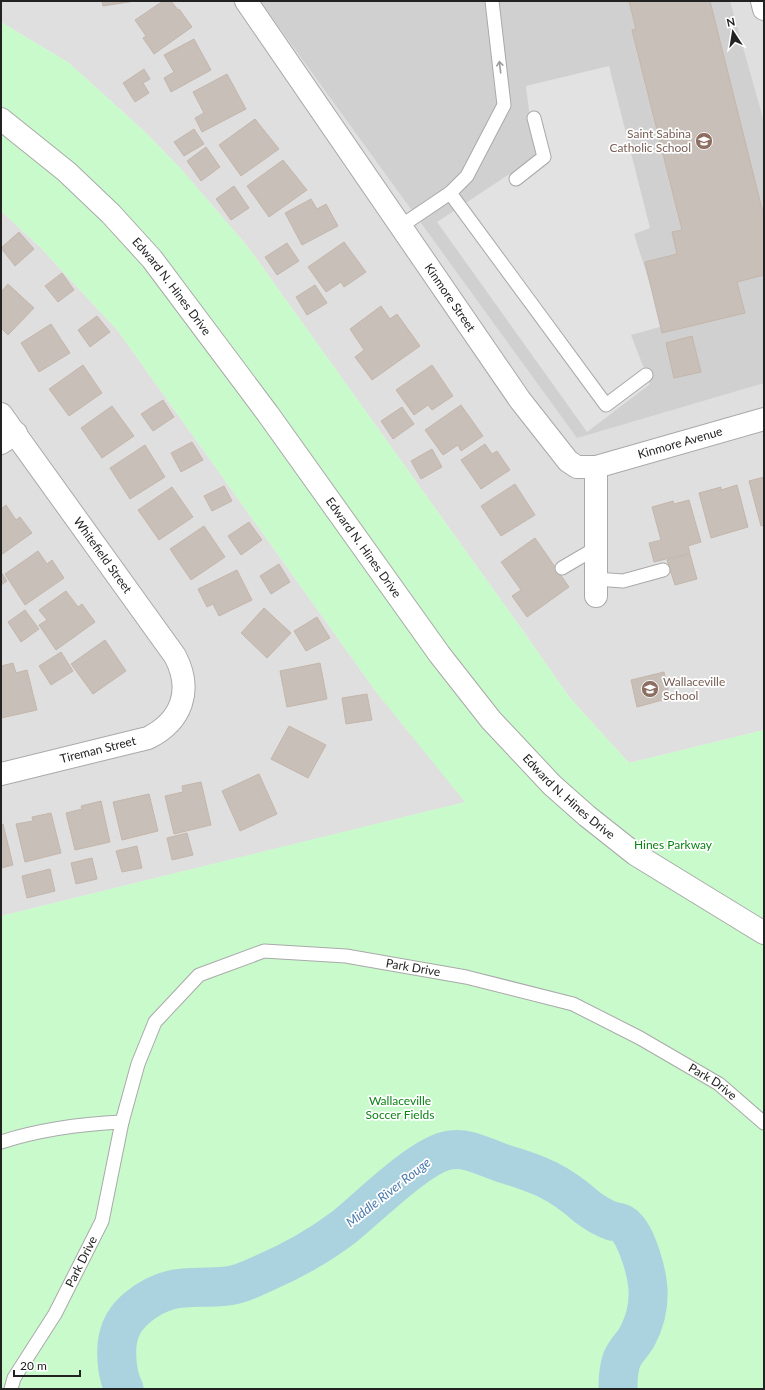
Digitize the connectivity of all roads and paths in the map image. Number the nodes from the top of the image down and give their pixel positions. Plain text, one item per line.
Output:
1 (246, 1) edge
2 (492, 1) edge
3 (762, 1) edge
4 (764, 9) edge
5 (534, 118) dead end
6 (1, 119) edge
7 (516, 179) dead end
8 (450, 193) junction
9 (401, 226) junction
10 (646, 375) dead end
11 (1, 414) edge
12 (764, 418) edge
13 (8, 438) edge
14 (596, 467) junction
15 (596, 548) junction
16 (562, 568) dead end
17 (663, 570) dead end
18 (596, 587) joint
19 (181, 704) joint
20 (1, 774) edge
21 (764, 933) edge
22 (122, 1122) junction
23 (764, 1123) edge
24 (1, 1142) edge
25 (11, 1389) edge

1 - 9 street, Kinmore Street
8 -> 2 lane
3 - 4 street
5 - 7 lane
6 - 21 street, Edward N. Hines Drive
8 - 9 lane
8 - 10 lane
9 - 14 street, Kinmore Street
11 - 13 street, Whitefield Street
12 - 14 street, Kinmore Avenue
13 - 19 street, Whitefield Street
14 - 15 street
15 - 16 lane
15 - 18 street
17 - 18 lane
19 - 20 street, Tireman Street
22 - 23 lane, Park Drive
22 - 24 lane
22 - 25 lane, Park Drive

